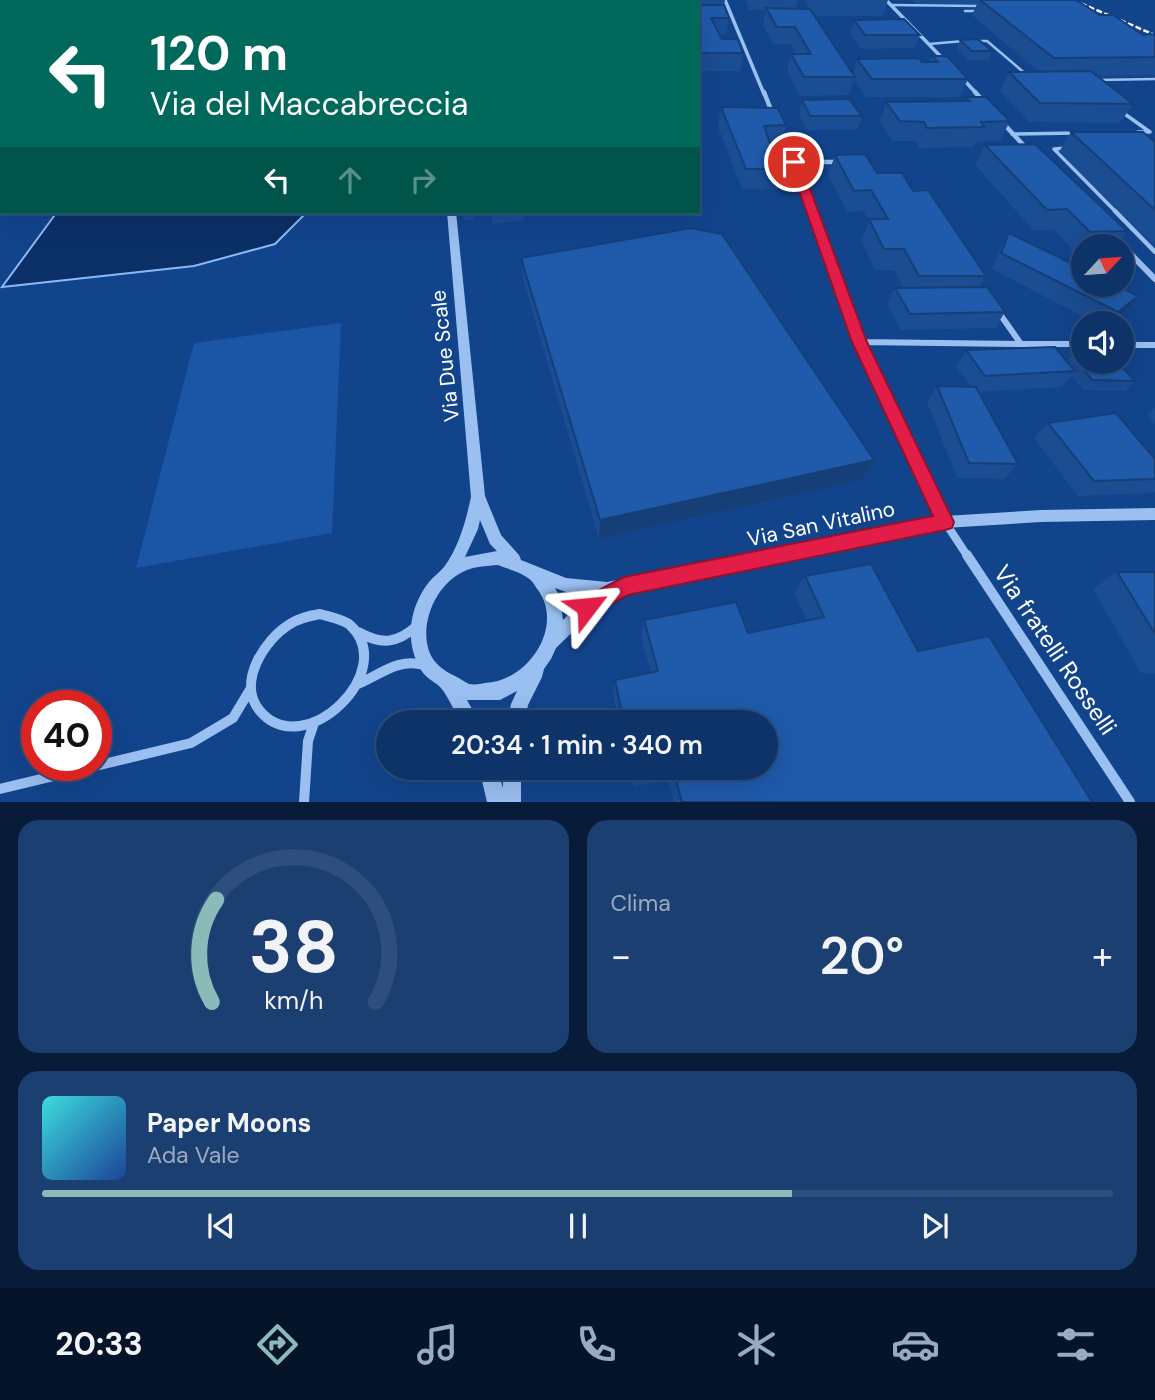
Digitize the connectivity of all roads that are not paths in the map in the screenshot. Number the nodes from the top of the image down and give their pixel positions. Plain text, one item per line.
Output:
1 (725, 0) edge
2 (886, 0) edge
3 (891, 5) junction
4 (983, 6) edge
5 (965, 11) dead end
6 (990, 12) edge
7 (929, 44) junction
8 (1155, 79) edge
9 (1034, 80) edge
10 (1090, 80) edge
11 (986, 105) edge
12 (1118, 110) edge
13 (995, 114) edge
14 (1136, 132) edge
15 (1081, 133) edge
16 (1012, 134) junction
17 (1070, 148) edge
18 (1035, 158) edge
19 (794, 162) junction
20 (846, 163) edge
21 (451, 214) edge
22 (1109, 232) edge
23 (1155, 252) edge
24 (1155, 279) edge
25 (989, 298) edge
26 (860, 342) junction
27 (1021, 344) junction
28 (1071, 344) edge
29 (1134, 345) edge
30 (1155, 345) edge
31 (478, 496) junction
32 (1155, 514) edge
33 (945, 522) junction
34 (515, 562) junction
35 (534, 572) junction
36 (449, 573) junction
37 (624, 587) junction
38 (418, 625) junction
39 (358, 632) junction
40 (553, 641) junction
41 (428, 666) junction
42 (538, 667) junction
43 (358, 684) junction
44 (449, 686) junction
45 (251, 687) junction
46 (463, 710) edge
47 (519, 710) edge
48 (314, 723) junction
49 (491, 780) edge
50 (512, 780) edge
51 (0, 789) edge
52 (304, 802) edge
53 (497, 802) edge
54 (512, 802) edge
55 (1130, 802) edge

1 - 19 street, Via fratelli Rosselli
2 - 3 street
3 - 4 lane
3 - 7 street
5 - 6 lane
7 - 9 lane
7 - 11 street
8 - 10 lane
12 - 14 lane
13 - 16 street
15 - 16 lane
16 - 18 street
17 - 23 lane
19 - 20 street
19 - 26 street, Via fratelli Rosselli
21 - 31 street, Via Due Scale
22 - 24 street
25 - 27 street
26 - 27 street
26 - 33 street, Via fratelli Rosselli
27 - 28 street
29 - 30 street
31 - 34 street, Via Due Scale
31 - 36 street, Via Due Scale
32 - 33 street, Via San Vitalino
33 - 37 street, Via San Vitalino
33 - 55 street, Via fratelli Rosselli
34 - 35 street
34 - 36 street
35 - 37 street, Via San Vitalino
35 - 40 street
36 - 38 street
37 - 40 street, Via San Vitalino
38 - 39 street
38 - 41 street
39 - 43 street
39 - 45 street
40 - 42 street
41 - 43 street
41 - 44 street
42 - 44 street
42 - 47 street
43 - 48 street
44 - 46 street
45 - 48 street
45 - 51 street
48 - 52 street
49 - 53 street
50 - 54 street

